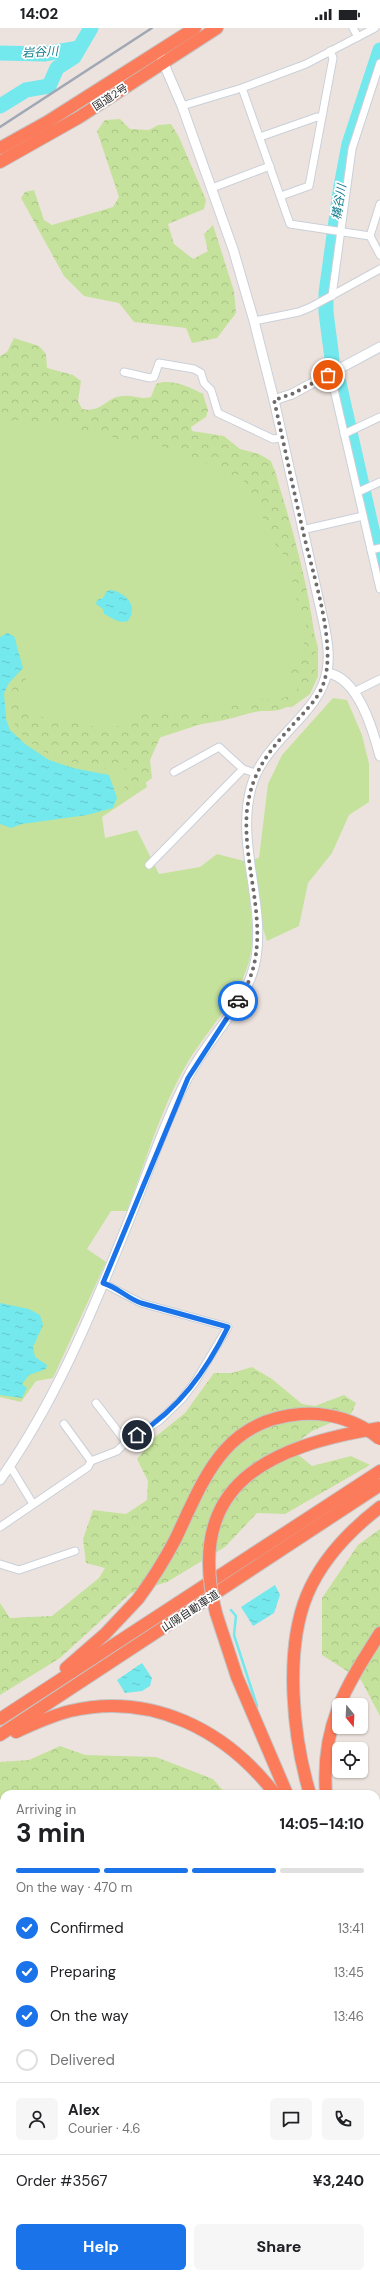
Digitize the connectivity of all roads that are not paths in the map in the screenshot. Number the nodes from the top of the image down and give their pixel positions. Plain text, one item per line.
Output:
1 (195, 28) edge
2 (217, 28) edge
3 (353, 28) edge
4 (375, 28) edge
5 (358, 37) junction
6 (330, 51) junction
7 (161, 57) junction
8 (380, 63) edge
9 (242, 88) junction
10 (182, 106) junction
11 (321, 118) junction
12 (260, 137) junction
13 (0, 148) edge
14 (0, 162) edge
15 (270, 166) junction
16 (212, 188) junction
17 (281, 196) junction
18 (380, 204) edge
19 (337, 232) junction
20 (370, 236) junction
21 (380, 255) edge
22 (380, 269) edge
23 (327, 298) junction
24 (254, 321) junction
25 (380, 347) edge
26 (124, 372) dead end
27 (328, 375) junction
28 (274, 400) junction
29 (380, 417) edge
30 (345, 434) junction
31 (282, 438) junction
32 (380, 482) edge
33 (361, 491) junction
34 (363, 516) junction
35 (302, 530) junction
36 (375, 549) edge
37 (380, 589) edge
38 (327, 673) junction
39 (380, 679) edge
40 (354, 692) junction
41 (380, 756) edge
42 (243, 769) junction
43 (174, 772) dead end
44 (255, 773) junction
45 (149, 865) dead end
46 (103, 1283) junction
47 (96, 1403) dead end
48 (64, 1424) dead end
49 (380, 1428) edge
50 (380, 1439) edge
51 (126, 1442) junction
52 (91, 1461) junction
53 (10, 1466) junction
54 (380, 1471) edge
55 (0, 1480) edge
56 (380, 1486) edge
57 (33, 1504) junction
58 (380, 1507) edge
59 (0, 1527) edge
60 (76, 1551) dead end
61 (0, 1564) edge
62 (380, 1633) edge
63 (0, 1719) edge
64 (0, 1735) edge
65 (0, 1740) edge
66 (272, 1790) edge
67 (285, 1790) edge
68 (309, 1790) edge
69 (326, 1790) edge

1 - 7 highway, 国道2号
2 - 7 highway, 国道2号
3 - 5 street
4 - 5 street
5 - 6 street
6 - 9 street
6 - 11 street
7 - 10 street
7 - 13 highway, 国道2号
7 - 14 highway, 国道2号
8 - 19 street
9 - 10 street
9 - 12 street
10 - 16 street
11 - 12 street
11 - 17 street
12 - 15 street
15 - 16 street
15 - 17 street
16 - 24 street
17 - 19 street
18 - 20 street
19 - 20 street
19 - 23 street
20 - 21 street
22 - 23 street
23 - 24 street
24 - 28 street
25 - 27 street
26 - 31 street
27 - 28 street
27 - 30 street
28 - 31 street
29 - 30 street
30 - 33 street
31 - 35 street
32 - 33 street
33 - 34 street
34 - 35 street
34 - 36 street
35 - 38 street
36 - 37 street
38 - 40 street
38 - 44 street
39 - 40 street
40 - 41 street
42 - 43 street
42 - 44 street
42 - 45 street
44 - 46 street
46 - 51 street
46 - 53 street
47 - 51 street
48 - 52 street
49 - 67 highway, bridge
50 - 63 highway, bridge
51 - 52 street
52 - 57 street
53 - 55 street
53 - 57 street
54 - 63 highway, 山陽自動車道
56 - 64 highway, 山陽自動車道
57 - 59 street
58 - 68 highway
60 - 61 street
62 - 69 highway
65 - 66 highway

